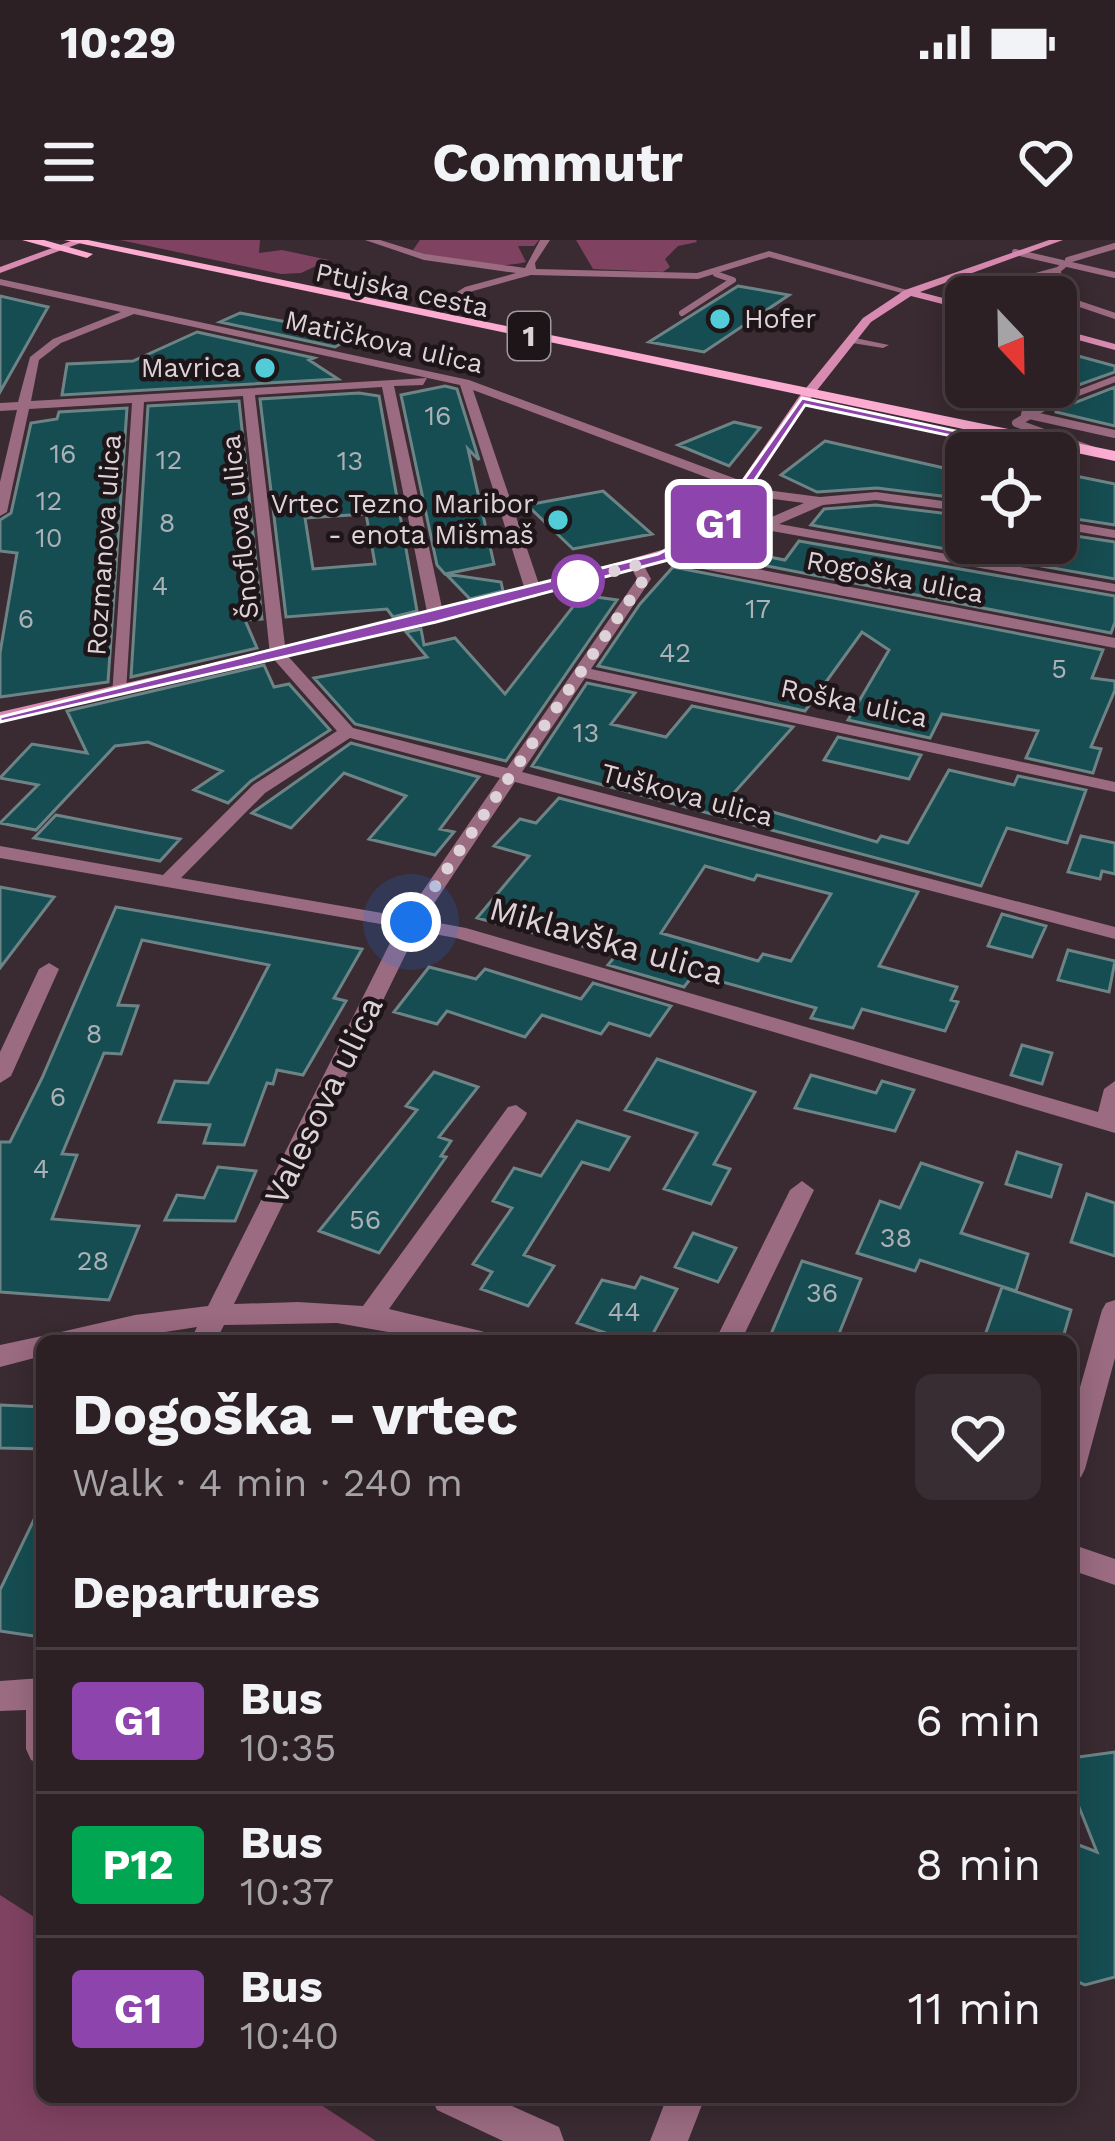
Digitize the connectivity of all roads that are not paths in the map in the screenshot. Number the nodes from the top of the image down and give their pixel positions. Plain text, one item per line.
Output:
1 (28, 240) edge
2 (370, 240) edge
3 (545, 240) edge
4 (718, 240) edge
5 (1058, 240) edge
6 (73, 242) edge
7 (739, 245) dead end
8 (1115, 246) edge
9 (1015, 253) junction
10 (1065, 262) junction
11 (0, 270) edge
12 (1058, 270) junction
13 (531, 272) junction
14 (716, 274) junction
15 (1115, 275) edge
16 (1036, 276) edge
17 (1058, 276) edge
18 (0, 282) edge
19 (909, 292) junction
20 (945, 301) edge
21 (1077, 304) edge
22 (442, 306) dead end
23 (132, 310) junction
24 (682, 313) dead end
25 (1115, 316) edge
26 (1077, 337) edge
27 (850, 340) junction
28 (884, 345) dead end
29 (1115, 347) edge
30 (435, 377) junction
31 (1115, 379) edge
32 (465, 383) junction
33 (388, 386) junction
34 (810, 391) junction
35 (250, 394) junction
36 (138, 400) junction
37 (23, 406) junction
38 (0, 407) edge
39 (1021, 417) junction
40 (971, 432) edge
41 (1115, 434) edge
42 (1097, 452) junction
43 (1115, 456) edge
44 (1077, 458) edge
45 (1115, 466) edge
46 (4, 470) edge
47 (746, 486) junction
48 (820, 500) junction
49 (945, 505) edge
50 (0, 512) edge
51 (768, 526) junction
52 (1077, 528) edge
53 (1115, 534) edge
54 (674, 558) junction
55 (637, 565) junction
56 (1115, 588) edge
57 (534, 593) junction
58 (436, 617) junction
59 (1115, 643) edge
60 (278, 655) junction
61 (582, 672) junction
62 (118, 692) junction
63 (0, 717) edge
64 (347, 732) junction
65 (508, 776) junction
66 (1115, 787) edge
67 (0, 852) edge
68 (167, 881) junction
69 (411, 922) junction
70 (1115, 933) edge
71 (49, 969) dead end
72 (0, 1076) edge
73 (1115, 1089) edge
74 (515, 1113) dead end
75 (1111, 1124) edge
76 (802, 1190) dead end
77 (1115, 1310) edge
78 (217, 1314) junction
79 (370, 1316) junction
80 (85, 1335) edge
81 (206, 1335) edge
82 (454, 1335) edge
83 (731, 1335) edge
84 (36, 1347) edge
85 (0, 1356) edge
86 (1077, 1447) edge
87 (1077, 1559) edge
88 (1115, 1572) edge
89 (36, 1694) edge
90 (0, 1696) edge
91 (463, 2103) edge
92 (684, 2103) edge
93 (545, 2141) edge
94 (669, 2141) edge

1 - 6 main road, Ptujska cesta / 1
2 - 13 street
3 - 13 street
4 - 7 street
5 - 9 street
6 - 11 street
6 - 34 main road, Ptujska cesta / 1
8 - 10 lane
9 - 10 lane
9 - 19 street
10 - 12 lane
10 - 15 lane
12 - 16 lane
12 - 17 lane
13 - 14 street
13 - 22 street
14 - 19 street
14 - 24 lane
18 - 23 street, Matičkova ulica
19 - 20 street
19 - 27 street
21 - 25 lane
23 - 30 street, Matičkova ulica
23 - 37 street
26 - 29 street
27 - 28 street
27 - 34 street
30 - 32 street, Matičkova ulica
30 - 33 street
31 - 39 lane
32 - 47 street, Matičkova ulica
32 - 57 street
33 - 35 street
33 - 58 street
34 - 40 main road, Ptujska cesta / 1
34 - 42 main road, Ptujska cesta / 1
34 - 47 street
35 - 36 street
35 - 60 street, Šnoflova ulica
36 - 37 street
36 - 62 street, Rozmanova ulica
37 - 38 street
37 - 46 street
39 - 41 lane
39 - 42 lane
42 - 43 main road, Ptujska cesta / 1
44 - 45 main road, Ptujska cesta / 1
46 - 50 street
47 - 48 street, Matičkova ulica
47 - 54 street
48 - 49 street
48 - 51 street
51 - 54 street
51 - 56 street
52 - 53 street
54 - 55 street
54 - 59 street, Rogoška ulica
55 - 57 street
55 - 61 street, Valesova ulica
57 - 58 street
58 - 60 street
60 - 62 street
60 - 64 street
61 - 65 street, Valesova ulica
61 - 66 street, Roška ulica
62 - 63 street
64 - 65 street, Tuškova ulica
64 - 68 street
65 - 69 street, Valesova ulica
65 - 70 street, Tuškova ulica
67 - 68 street, Miklavška ulica
68 - 69 street, Miklavška ulica
69 - 75 street, Miklavška ulica
69 - 78 street, Valesova ulica
71 - 72 street
73 - 75 street
74 - 79 street
76 - 83 street
77 - 86 street
78 - 79 street
78 - 80 street
78 - 81 street, Valesova ulica
79 - 82 street
84 - 85 street
87 - 88 street
89 - 90 street
91 - 93 street
92 - 94 street

